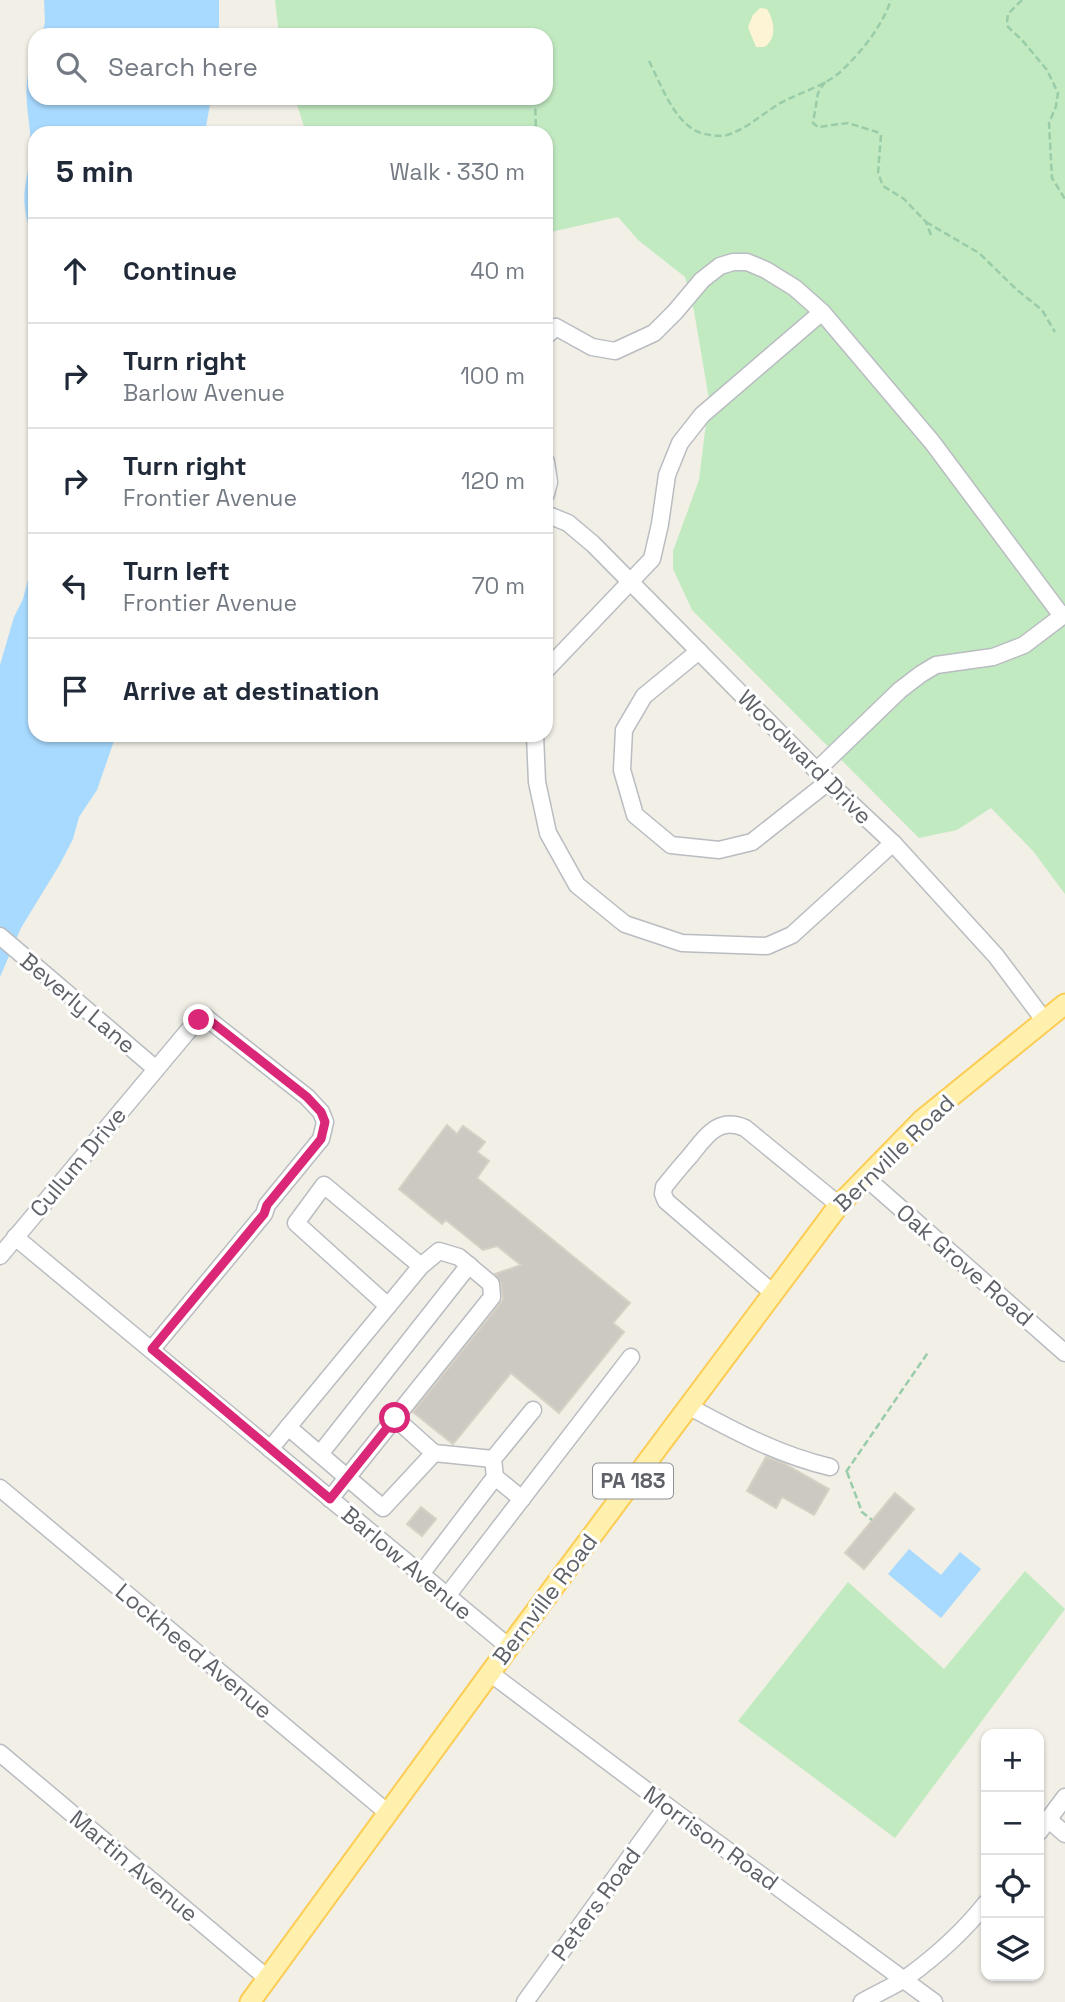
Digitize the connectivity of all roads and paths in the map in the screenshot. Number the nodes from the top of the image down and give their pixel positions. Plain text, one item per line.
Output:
1 (891, 0) edge
2 (1022, 0) edge
3 (649, 61) dead end
4 (825, 81) junction
5 (536, 105) edge
6 (536, 126) edge
7 (1065, 199) edge
8 (926, 222) junction
9 (931, 234) dead end
10 (822, 312) junction
11 (553, 329) edge
12 (1055, 332) dead end
13 (553, 517) edge
14 (630, 581) junction
15 (1064, 615) edge
16 (699, 651) junction
17 (553, 663) edge
18 (535, 742) edge
19 (823, 776) junction
20 (893, 843) junction
21 (0, 936) edge
22 (1065, 1004) edge
23 (1044, 1020) junction
24 (156, 1069) junction
25 (864, 1177) junction
26 (839, 1205) junction
27 (15, 1237) junction
28 (0, 1256) edge
29 (469, 1265) junction
30 (421, 1266) junction
31 (773, 1293) junction
32 (388, 1306) junction
33 (152, 1349) junction
34 (929, 1351) dead end
35 (1065, 1353) edge
36 (631, 1357) dead end
37 (688, 1406) junction
38 (533, 1410) dead end
39 (395, 1418) junction
40 (288, 1427) junction
41 (270, 1449) junction
42 (434, 1453) junction
43 (320, 1454) junction
44 (493, 1459) junction
45 (847, 1470) junction
46 (836, 1472) joint
47 (347, 1477) junction
48 (495, 1477) junction
49 (0, 1488) edge
50 (330, 1499) junction
51 (522, 1499) junction
52 (872, 1520) dead end
53 (421, 1574) junction
54 (447, 1596) junction
55 (509, 1647) junction
56 (490, 1673) junction
57 (0, 1753) edge
58 (1065, 1797) edge
59 (667, 1806) junction
60 (388, 1813) junction
61 (1044, 1825) edge
62 (1044, 1826) edge
63 (1065, 1834) edge
64 (981, 1909) edge
65 (267, 1978) junction
66 (904, 1979) junction
67 (250, 2002) edge
68 (525, 2002) edge
69 (862, 2002) edge
70 (934, 2002) edge

1 - 4 path
2 - 7 path
3 - 4 path
4 - 8 path
5 - 6 path
8 - 9 path
8 - 12 path
10 - 11 street
10 - 14 street
10 - 15 street
13 - 14 street, Woodward Drive
14 - 16 street, Woodward Drive
14 - 17 street
15 - 19 street
16 - 19 street, Woodward Drive
16 - 19 street
18 - 20 street
19 - 20 street, Woodward Drive
20 - 23 street, Woodward Drive
21 - 24 street, Beverly Lane
22 - 23 main road, Bernville Road / PA 183
23 - 25 main road, Bernville Road / PA 183
24 - 27 street, Cullum Drive
24 - 33 street, Cullum Drive
25 - 26 main road, Bernville Road / PA 183
25 - 35 street, Oak Grove Road
26 - 31 main road, Bernville Road / PA 183
26 - 31 street
27 - 28 street, Cullum Drive
27 - 33 street, Barlow Avenue
29 - 30 street
29 - 39 street
29 - 43 street
30 - 32 street
30 - 32 street
31 - 37 main road, Bernville Road / PA 183
32 - 40 street
33 - 41 street, Barlow Avenue
34 - 45 path
36 - 51 street
37 - 46 street
37 - 55 main road, Bernville Road / PA 183
38 - 44 street
39 - 42 street
39 - 47 street
40 - 41 street
40 - 43 street
41 - 50 street, Barlow Avenue
42 - 44 street
42 - 47 street
43 - 47 street
44 - 48 street
45 - 46 path
45 - 52 path
47 - 50 street
48 - 51 street
48 - 53 street
49 - 60 street, Lockheed Avenue
50 - 53 street, Barlow Avenue
51 - 54 street
53 - 54 street, Barlow Avenue
54 - 55 street, Barlow Avenue
55 - 56 main road, Bernville Road / PA 183
56 - 59 street, Morrison Road
56 - 60 main road, Bernville Road / PA 183
57 - 65 street, Martin Avenue
58 - 61 street
59 - 66 street, Morrison Road
59 - 68 street, Peters Road
60 - 65 main road, Bernville Road / PA 183
62 - 63 street
64 - 66 street
65 - 67 main road, Bernville Road / PA 183
66 - 69 street
66 - 70 street, Morrison Road

